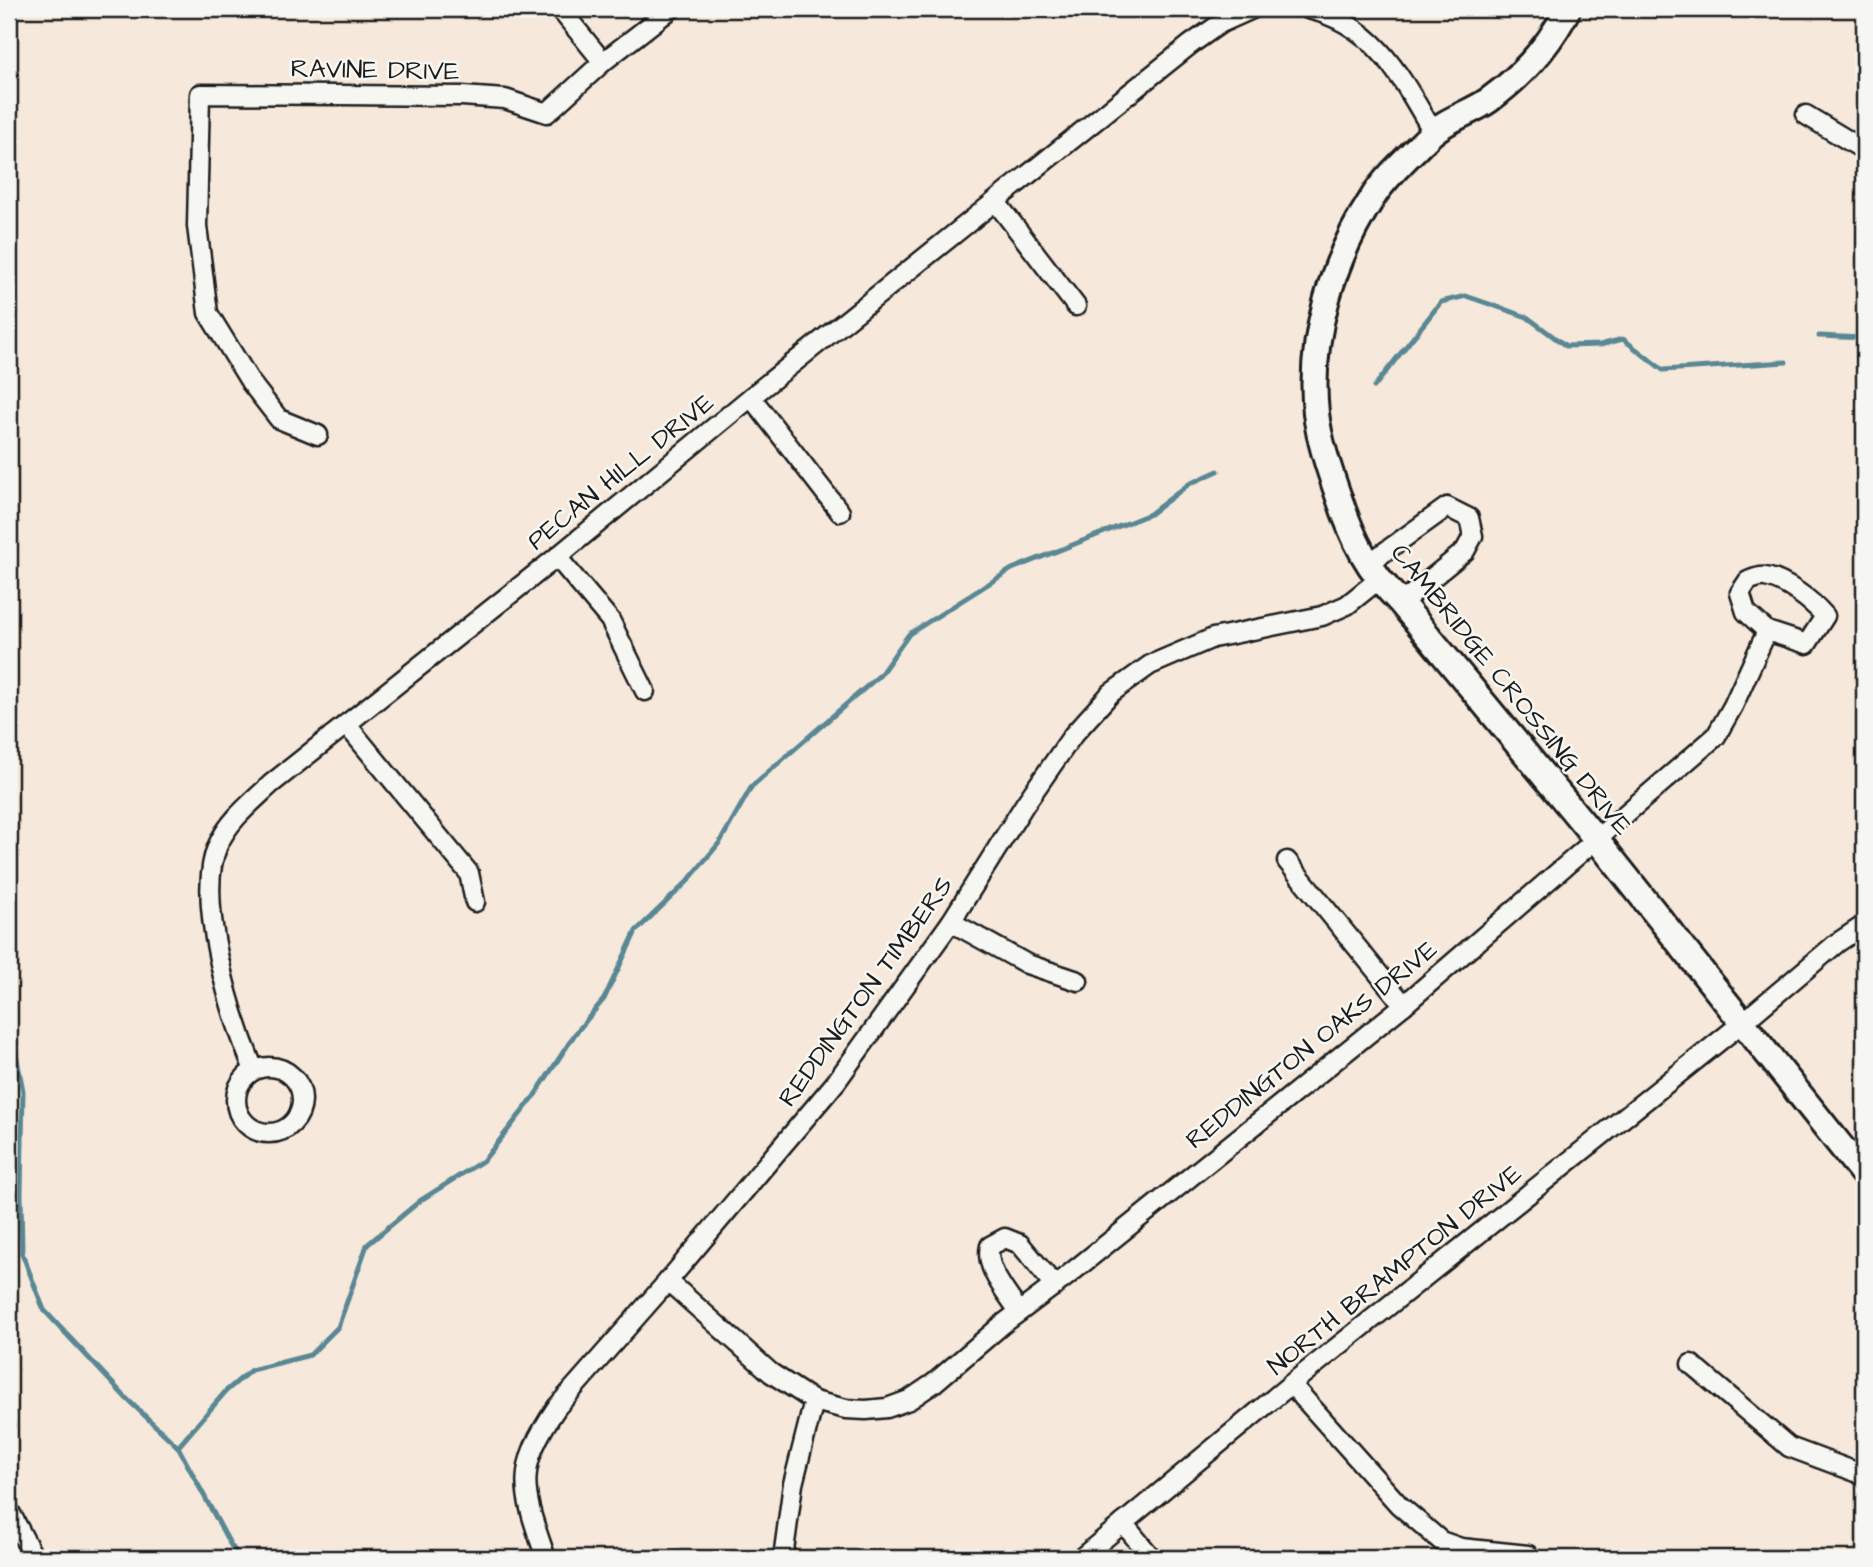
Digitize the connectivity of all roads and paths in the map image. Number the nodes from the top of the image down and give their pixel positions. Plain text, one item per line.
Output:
1 (560, 9) edge
2 (671, 9) edge
3 (1252, 9) edge
4 (1569, 9) edge
5 (1318, 10) edge
6 (603, 62) junction
7 (1806, 115) dead end
8 (1433, 132) junction
9 (1864, 150) edge
10 (996, 202) junction
11 (1076, 306) dead end
12 (751, 397) junction
13 (318, 435) dead end
14 (840, 512) dead end
15 (557, 557) junction
16 (1373, 572) junction
17 (1401, 603) junction
18 (1767, 631) junction
19 (645, 691) dead end
20 (346, 724) junction
21 (1597, 839) junction
22 (1287, 862) dead end
23 (475, 902) dead end
24 (951, 922) junction
25 (1864, 925) edge
26 (1078, 981) dead end
27 (1404, 1005) junction
28 (1742, 1024) junction
29 (254, 1070) dead end
30 (1864, 1175) edge
31 (668, 1282) junction
32 (1055, 1286) junction
33 (1019, 1312) junction
34 (1691, 1364) dead end
35 (1291, 1384) junction
36 (814, 1401) junction
37 (1864, 1475) edge
38 (9, 1510) edge
39 (1123, 1523) junction
40 (1528, 1555) dead end
41 (34, 1558) edge
42 (546, 1558) edge
43 (783, 1558) edge
44 (1081, 1558) edge
45 (1152, 1558) edge

1 - 6 street
2 - 6 street
3 - 10 street, PECAN HILL DRIVE
4 - 8 street, CAMBRIDGE CROSSING DRIVE
5 - 8 street
6 - 13 street, RAVINE DRIVE
7 - 9 street
8 - 16 street, CAMBRIDGE CROSSING DRIVE
10 - 11 street
10 - 12 street, PECAN HILL DRIVE
12 - 14 street
12 - 15 street, PECAN HILL DRIVE
15 - 19 street
15 - 20 street, PECAN HILL DRIVE
16 - 17 street, CAMBRIDGE CROSSING DRIVE
16 - 17 street, REDDINGTON TIMBERS
16 - 24 street, REDDINGTON TIMBERS
17 - 21 street, CAMBRIDGE CROSSING DRIVE
18 - 18 street
18 - 21 street, REDDINGTON OAKS DRIVE
20 - 23 street
20 - 29 street, PECAN HILL DRIVE
21 - 27 street, REDDINGTON OAKS DRIVE
21 - 28 street, CAMBRIDGE CROSSING DRIVE
22 - 27 street
24 - 26 street
24 - 31 street, REDDINGTON TIMBERS
25 - 28 street, NORTH BRAMPTON DRIVE
27 - 32 street, REDDINGTON OAKS DRIVE
28 - 30 street, CAMBRIDGE CROSSING DRIVE
28 - 35 street, NORTH BRAMPTON DRIVE
31 - 36 street, REDDINGTON OAKS DRIVE
31 - 42 street, REDDINGTON TIMBERS
32 - 33 street, REDDINGTON OAKS DRIVE
32 - 33 street
33 - 36 street, REDDINGTON OAKS DRIVE
34 - 37 street
35 - 39 street, NORTH BRAMPTON DRIVE
35 - 40 street
36 - 43 street
38 - 41 street
39 - 44 street, NORTH BRAMPTON DRIVE
39 - 45 street

